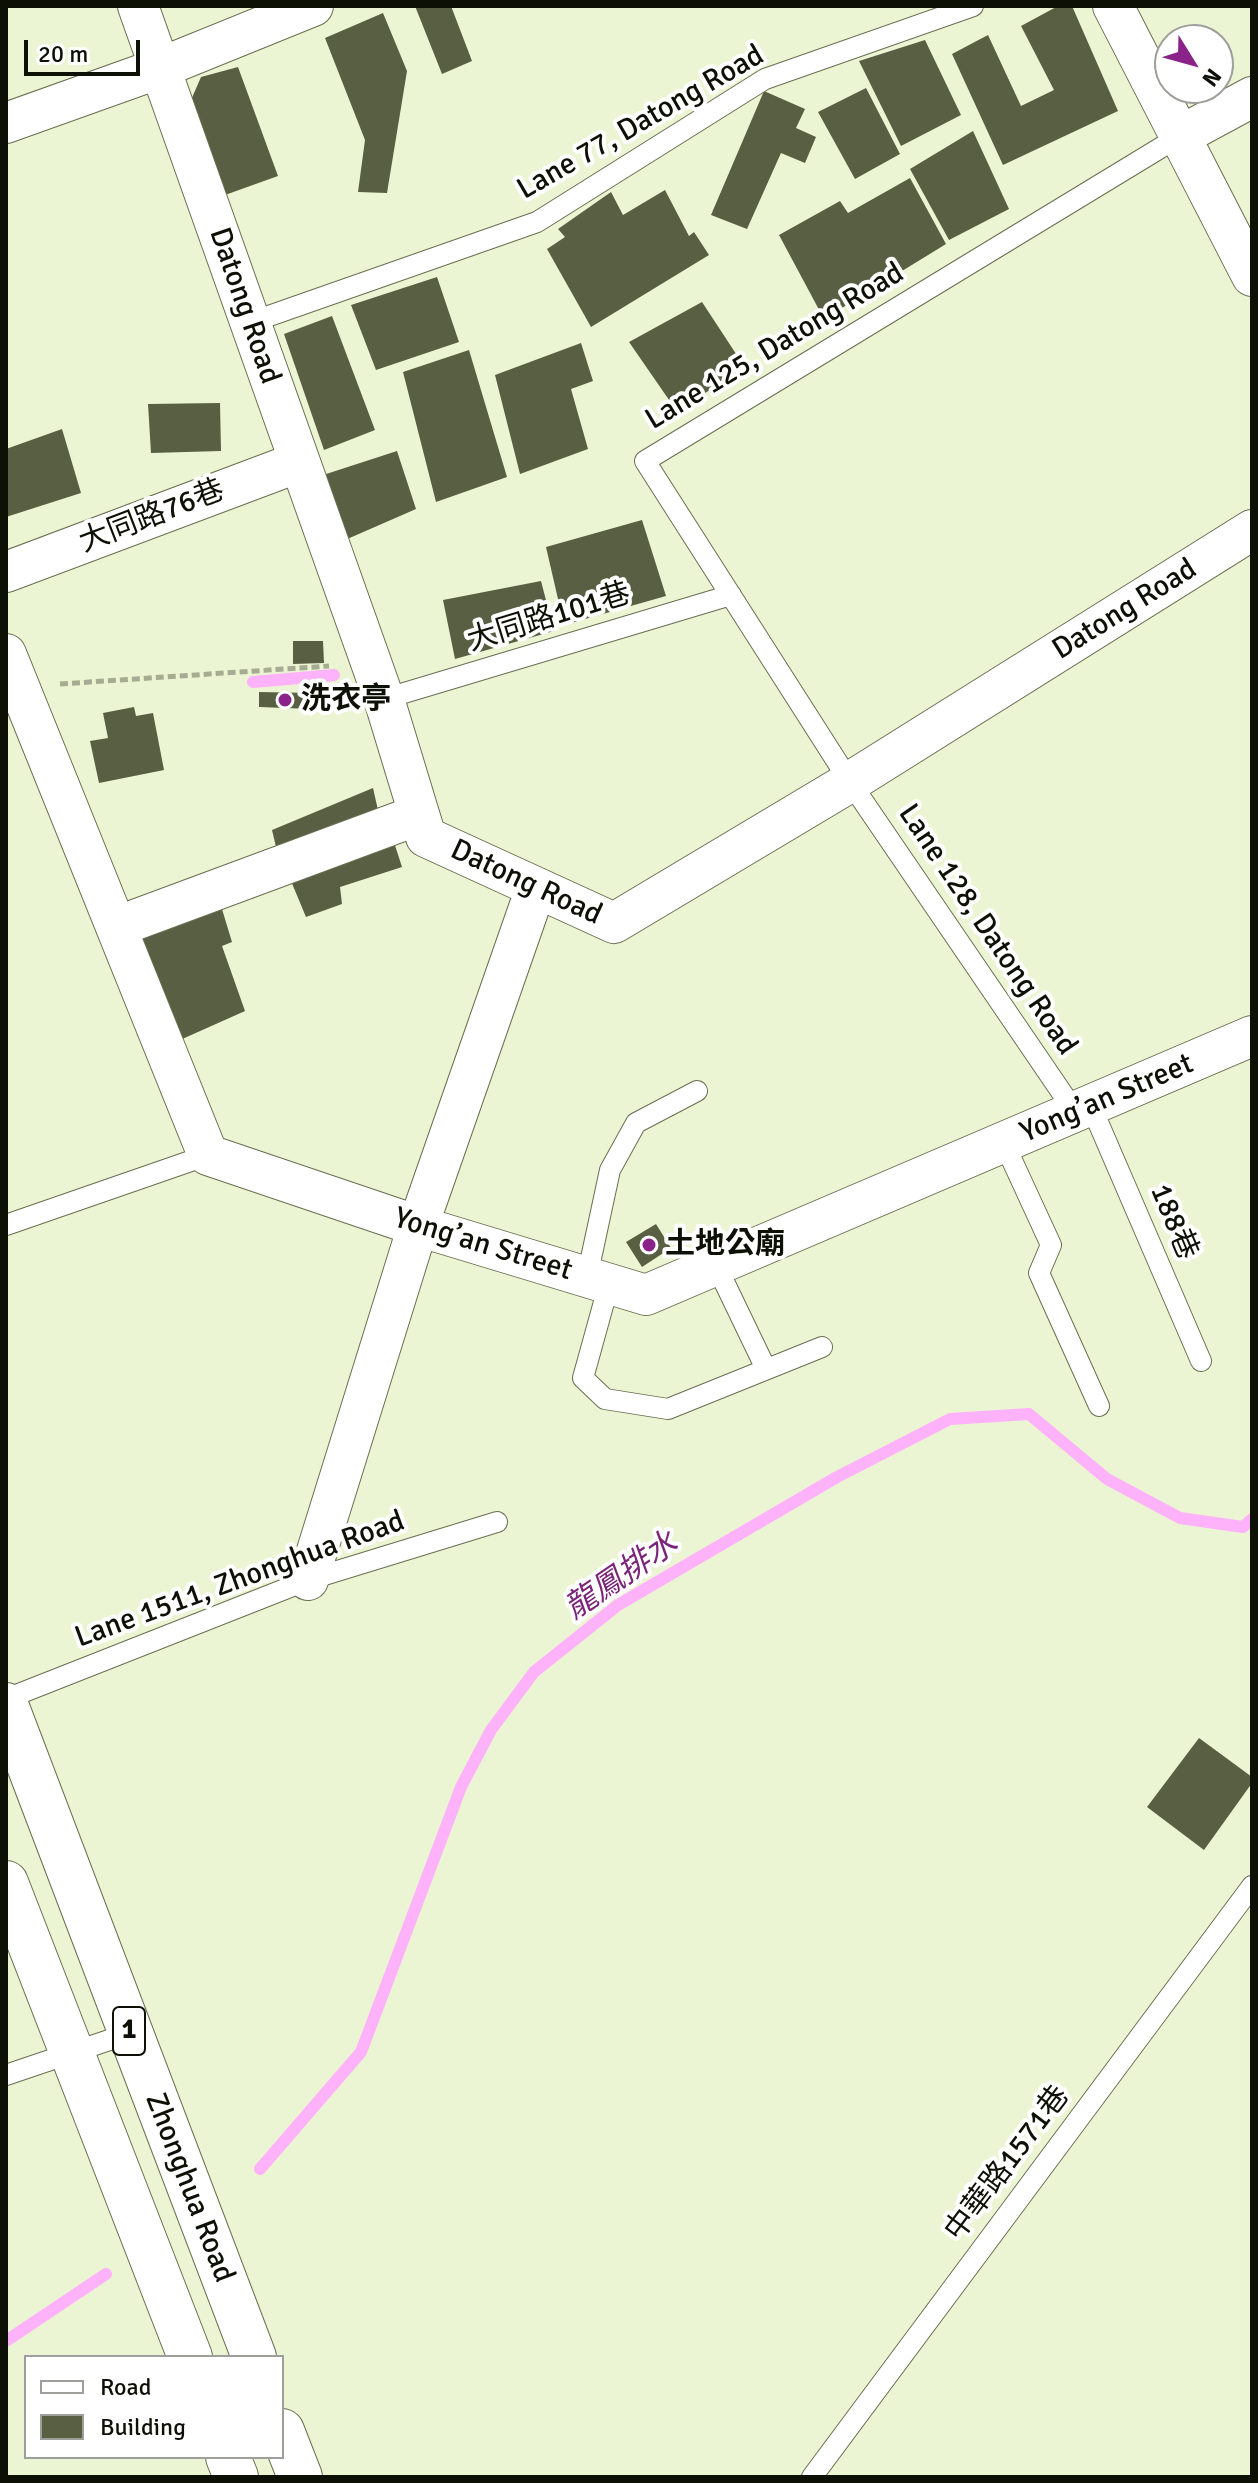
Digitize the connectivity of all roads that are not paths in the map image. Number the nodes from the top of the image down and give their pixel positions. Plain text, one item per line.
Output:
1 (138, 6) edge
2 (313, 6) edge
3 (973, 6) edge
4 (1113, 6) edge
5 (160, 68) junction
6 (1252, 97) edge
7 (6, 123) edge
8 (1180, 136) junction
9 (1252, 276) edge
10 (249, 323) junction
11 (299, 462) junction
12 (1252, 530) edge
13 (6, 572) edge
14 (731, 595) junction
15 (10, 676) edge
16 (378, 681) junction
17 (850, 782) junction
18 (418, 815) junction
19 (536, 888) junction
20 (116, 927) junction
21 (1252, 1036) edge
22 (697, 1091) dead end
23 (1083, 1109) junction
24 (1004, 1143) junction
25 (208, 1155) junction
26 (6, 1225) edge
27 (418, 1226) junction
28 (716, 1265) junction
29 (598, 1281) junction
30 (822, 1347) dead end
31 (1201, 1361) dead end
32 (766, 1369) junction
33 (1099, 1406) dead end
34 (497, 1522) dead end
35 (308, 1580) junction
36 (6, 1702) edge
37 (6, 1883) edge
38 (1252, 1886) edge
39 (130, 2033) junction
40 (71, 2051) junction
41 (6, 2075) edge
42 (189, 2355) edge
43 (253, 2355) edge
44 (284, 2436) edge
45 (300, 2477) edge
46 (812, 2477) edge

1 - 5 street, Datong Road
2 - 5 street
3 - 10 lane, Lane 77, Datong Road
4 - 8 street
5 - 7 street
5 - 10 street, Datong Road
6 - 8 street
8 - 9 street
8 - 14 lane, Lane 125, Datong Road
10 - 11 street, Datong Road
11 - 13 street, 大同路76巷
11 - 16 street, Datong Road
12 - 17 street, Datong Road
14 - 16 lane, 大同路101巷
14 - 17 lane, Lane 125, Datong Road
15 - 20 street
16 - 18 street, Datong Road
17 - 19 street, Datong Road
17 - 23 lane, Lane 128, Datong Road
18 - 19 street, Datong Road
18 - 20 street
19 - 27 street
20 - 25 street
21 - 23 street, Yong’an Street
22 - 29 lane
23 - 24 street, Yong’an Street
23 - 31 lane, 188巷
24 - 28 street, Yong’an Street
24 - 33 lane
25 - 26 lane
25 - 27 street, Yong’an Street
27 - 29 street, Yong’an Street
27 - 35 street
28 - 29 street, Yong’an Street
28 - 32 lane
29 - 32 lane
30 - 32 lane
34 - 35 lane, Lane 1511, Zhonghua Road
35 - 36 lane, Lane 1511, Zhonghua Road
36 - 39 main road, Zhonghua Road / 1
37 - 40 main road, Zhonghua Road / 1
38 - 46 lane, 中華路1571巷
39 - 40 lane
39 - 43 main road, Zhonghua Road / 1
40 - 41 lane
40 - 42 main road, Zhonghua Road / 1
44 - 45 main road

